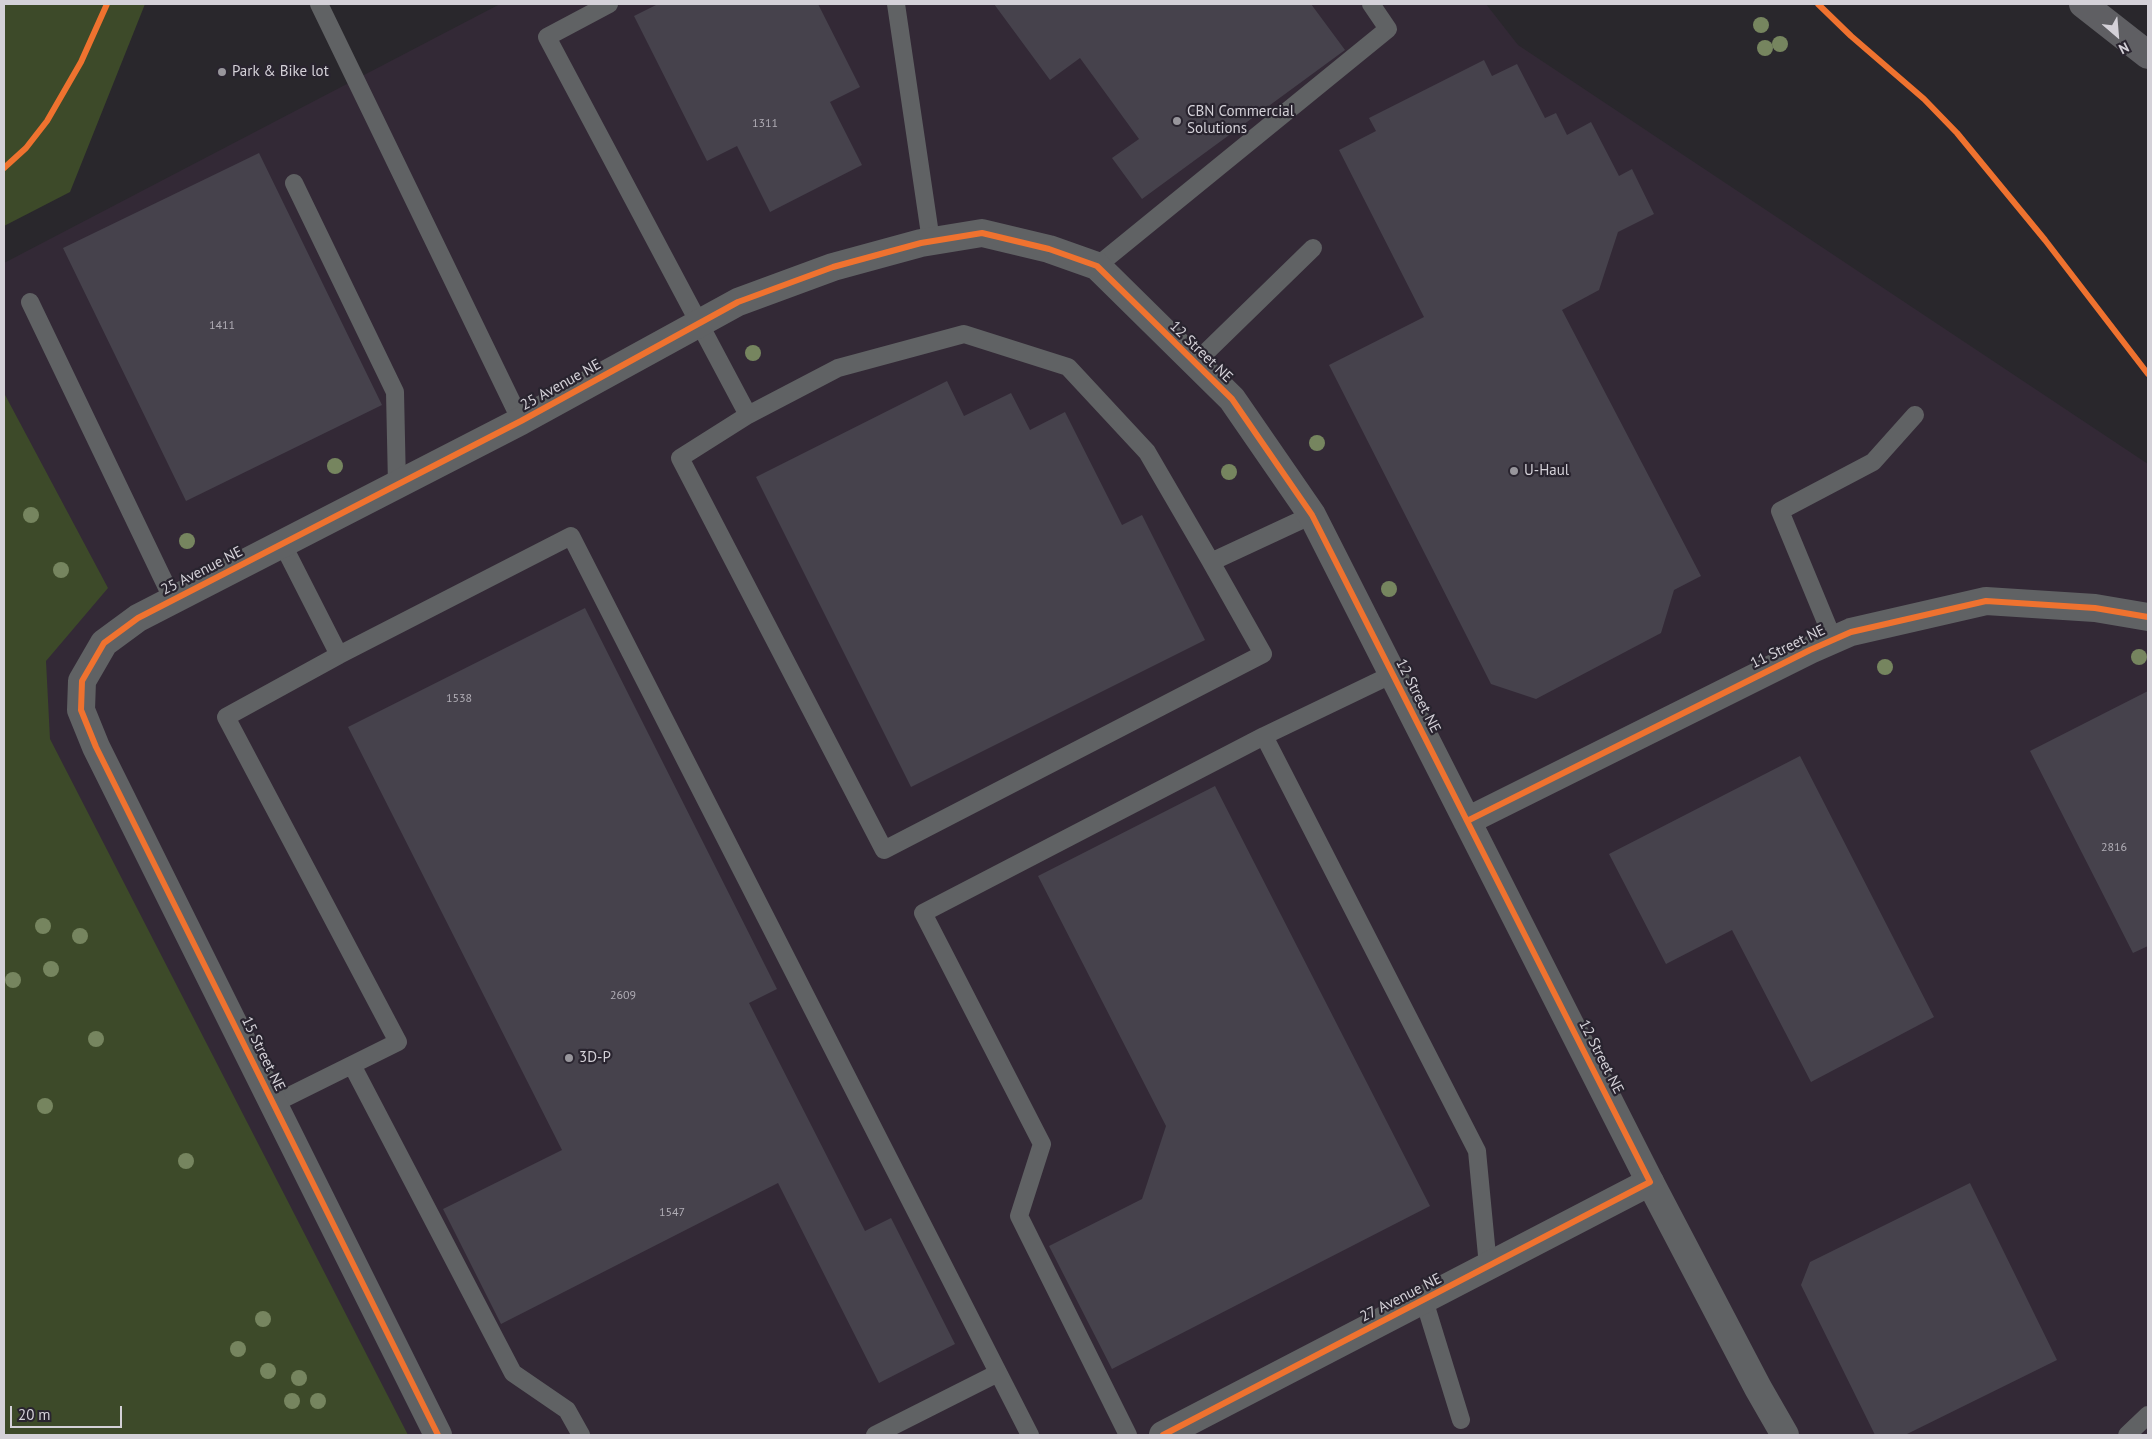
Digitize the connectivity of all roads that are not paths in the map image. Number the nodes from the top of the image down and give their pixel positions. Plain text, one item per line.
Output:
1 (319, 4) edge
2 (609, 4) edge
3 (896, 4) edge
4 (1370, 4) edge
5 (2083, 4) edge
6 (2148, 55) edge
7 (294, 183) dead end
8 (931, 241) junction
9 (1313, 248) dead end
10 (1097, 266) junction
11 (30, 302) dead end
12 (700, 324) junction
13 (1195, 363) junction
14 (748, 415) junction
15 (1915, 415) dead end
16 (522, 422) junction
17 (397, 485) junction
18 (1312, 515) junction
19 (282, 544) junction
20 (1211, 562) junction
21 (173, 600) junction
22 (2148, 617) edge
23 (1833, 639) junction
24 (339, 655) junction
25 (1393, 674) junction
26 (82, 680) joint
27 (1264, 736) junction
28 (1467, 821) junction
29 (352, 1065) junction
30 (273, 1104) junction
31 (1650, 1182) junction
32 (1488, 1266) junction
33 (1424, 1300) junction
34 (998, 1373) junction
35 (2148, 1415) edge
36 (1461, 1420) dead end
37 (1174, 1433) edge
38 (438, 1435) edge
39 (581, 1435) edge
40 (875, 1435) edge
41 (1030, 1435) edge
42 (1128, 1435) edge
43 (1785, 1435) edge
44 (2127, 1435) edge

1 - 16 lane
2 - 12 lane
3 - 8 lane
4 - 10 lane
5 - 6 highway
7 - 17 lane
8 - 10 street, 25 Avenue NE
8 - 12 street, 25 Avenue NE
9 - 13 lane
10 - 13 street, 12 Street NE
11 - 21 lane
12 - 14 lane
12 - 16 street, 25 Avenue NE
13 - 18 street, 12 Street NE
14 - 20 lane
14 - 20 lane
15 - 23 lane
16 - 17 street, 25 Avenue NE
17 - 19 street, 25 Avenue NE
18 - 20 lane
18 - 25 street, 12 Street NE
19 - 21 street, 25 Avenue NE
19 - 24 lane
21 - 26 street, 25 Avenue NE
22 - 23 street, 11 Street NE
23 - 28 street, 11 Street NE
24 - 29 lane
24 - 34 lane
25 - 27 lane
25 - 28 street, 12 Street NE
26 - 30 street, 15 Street NE
27 - 32 lane
27 - 42 lane
28 - 31 street, 12 Street NE
29 - 30 lane
29 - 39 lane
30 - 38 street, 15 Street NE
31 - 32 street, 27 Avenue NE
31 - 43 street, 12 Street NE
32 - 33 street, 27 Avenue NE
33 - 36 lane
33 - 37 street, 27 Avenue NE
34 - 40 lane
34 - 41 lane
35 - 44 lane

